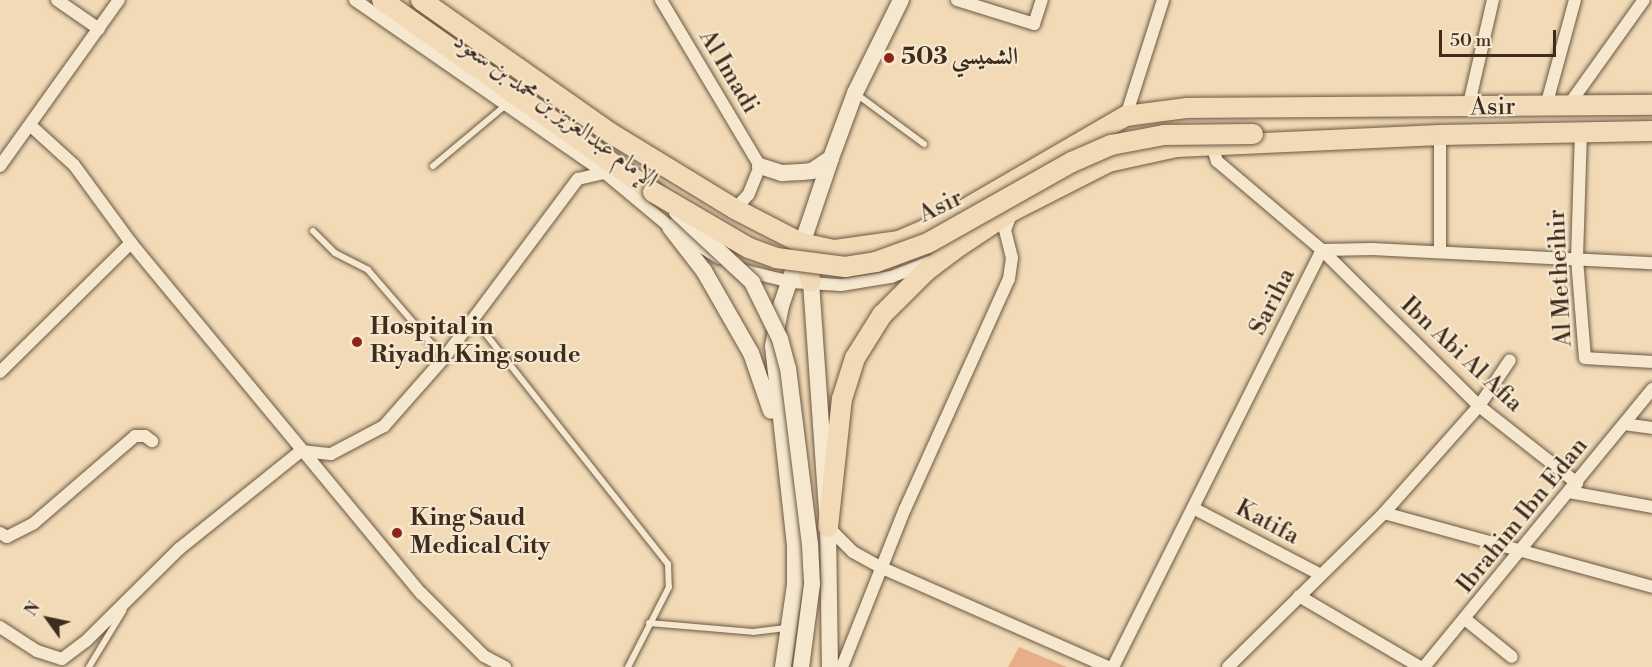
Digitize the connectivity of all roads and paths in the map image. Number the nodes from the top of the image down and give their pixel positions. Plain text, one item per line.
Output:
1 (57, 0) edge
2 (119, 0) edge
3 (355, 0) edge
4 (382, 0) edge
5 (422, 0) edge
6 (438, 0) edge
7 (661, 0) edge
8 (901, 0) edge
9 (957, 0) edge
10 (1042, 0) edge
11 (1163, 0) edge
12 (1493, 0) edge
13 (1575, 0) edge
14 (1644, 0) edge
15 (99, 29) junction
16 (855, 93) junction
17 (507, 105) junction
18 (1652, 105) edge
19 (1546, 106) junction
20 (1568, 106) junction
21 (1468, 108) junction
22 (1126, 116) junction
23 (30, 125) junction
24 (1581, 131) junction
25 (1652, 131) edge
26 (1440, 135) junction
27 (1335, 139) junction
28 (924, 144) dead end
29 (1212, 145) junction
30 (831, 158) junction
31 (0, 166) edge
32 (433, 166) dead end
33 (760, 166) junction
34 (605, 173) junction
35 (653, 192) junction
36 (735, 209) junction
37 (1012, 211) junction
38 (669, 226) junction
39 (313, 231) dead end
40 (130, 243) junction
41 (801, 243) junction
42 (955, 249) junction
43 (1322, 250) junction
44 (1440, 252) junction
45 (1577, 259) junction
46 (725, 262) joint
47 (1652, 263) edge
48 (791, 282) junction
49 (811, 282) junction
50 (472, 318) junction
51 (444, 358) junction
52 (1510, 360) dead end
53 (1652, 362) edge
54 (0, 372) edge
55 (1652, 389) edge
56 (1479, 406) junction
57 (1624, 424) junction
58 (1652, 428) edge
59 (152, 441) dead end
60 (781, 441) junction
61 (300, 451) junction
62 (1573, 488) junction
63 (1652, 507) edge
64 (1193, 508) junction
65 (1384, 513) junction
66 (828, 527) junction
67 (2, 538) edge
68 (1524, 549) junction
69 (880, 567) junction
70 (1321, 575) junction
71 (137, 587) junction
72 (1652, 587) edge
73 (1299, 596) junction
74 (1465, 619) junction
75 (649, 623) junction
76 (0, 627) edge
77 (790, 628) junction
78 (1512, 657) dead end
79 (89, 667) edge
80 (505, 667) edge
81 (628, 667) edge
82 (783, 667) edge
83 (801, 667) edge
84 (830, 667) edge
85 (842, 667) edge
86 (1108, 667) edge
87 (1113, 667) edge
88 (1228, 667) edge
89 (1422, 667) edge

1 - 15 street
2 - 15 street
3 - 17 street, الإمام عبدالعزيز بن محمد بن سعود
4 - 35 main road, الإمام عبدالعزيز بن محمد بن سعود
5 - 36 main road, الإمام عبدالعزيز بن محمد بن سعود
6 - 36 street, الإمام عبدالعزيز بن محمد بن سعود
7 - 33 street, Al Imadi
8 - 16 street
9 - 10 street
11 - 22 street
12 - 21 street
13 - 19 street
14 - 20 street
15 - 23 street
16 - 28 lane
16 - 30 street
17 - 32 lane
17 - 34 street, الإمام عبدالعزيز بن محمد بن سعود
18 - 20 main road
19 - 20 main road
19 - 21 main road
21 - 22 main road
22 - 41 main road, الإمام عبدالعزيز بن محمد بن سعود
23 - 31 street
23 - 40 street
24 - 25 main road, Asir
24 - 26 main road, Asir
24 - 45 street, Al Metheihir
26 - 27 main road, Asir
26 - 44 street
27 - 29 main road
27 - 35 main road, Asir, bridge
29 - 37 main road
29 - 43 street, Ibn Abi Al Afia
30 - 33 street
30 - 41 street
33 - 36 street
34 - 38 street, الإمام عبدالعزيز بن محمد بن سعود
34 - 50 street
35 - 83 street, bridge
36 - 41 main road, الإمام عبدالعزيز بن محمد بن سعود
37 - 42 main road
37 - 69 street
38 - 46 street, الإمام عبدالعزيز بن محمد بن سعود
38 - 60 street
39 - 51 lane
40 - 54 street
40 - 61 street
41 - 48 street
41 - 49 main road
42 - 49 street, Asir
42 - 66 main road
43 - 44 street, Sariha
43 - 56 street, Ibn Abi Al Afia
43 - 64 street, Sariha
44 - 45 street, Sariha
45 - 47 street, Sariha
45 - 53 street, Al Metheihir
46 - 48 street, Asir
48 - 49 street, Asir
48 - 60 street
49 - 66 street
50 - 51 street
50 - 75 lane
51 - 61 street
52 - 56 street
55 - 57 street, Ibrahim Ibn Edan
56 - 62 street, Ibn Abi Al Afia
56 - 65 street
57 - 58 street
57 - 62 street, Ibrahim Ibn Edan
59 - 67 street
60 - 77 street
61 - 71 street
61 - 80 street
62 - 63 street, Ibn Abi Al Afia
62 - 68 street, Ibrahim Ibn Edan
64 - 70 street, Katifa
64 - 87 street, Sariha
65 - 68 street
65 - 70 street
66 - 69 street
66 - 84 street
68 - 72 street
68 - 74 street, Ibrahim Ibn Edan
69 - 85 street
69 - 86 street
70 - 73 street
71 - 76 street
71 - 79 lane
73 - 88 street
73 - 89 street
74 - 78 street
74 - 89 street, Ibrahim Ibn Edan
75 - 77 lane
75 - 81 lane
77 - 82 street

